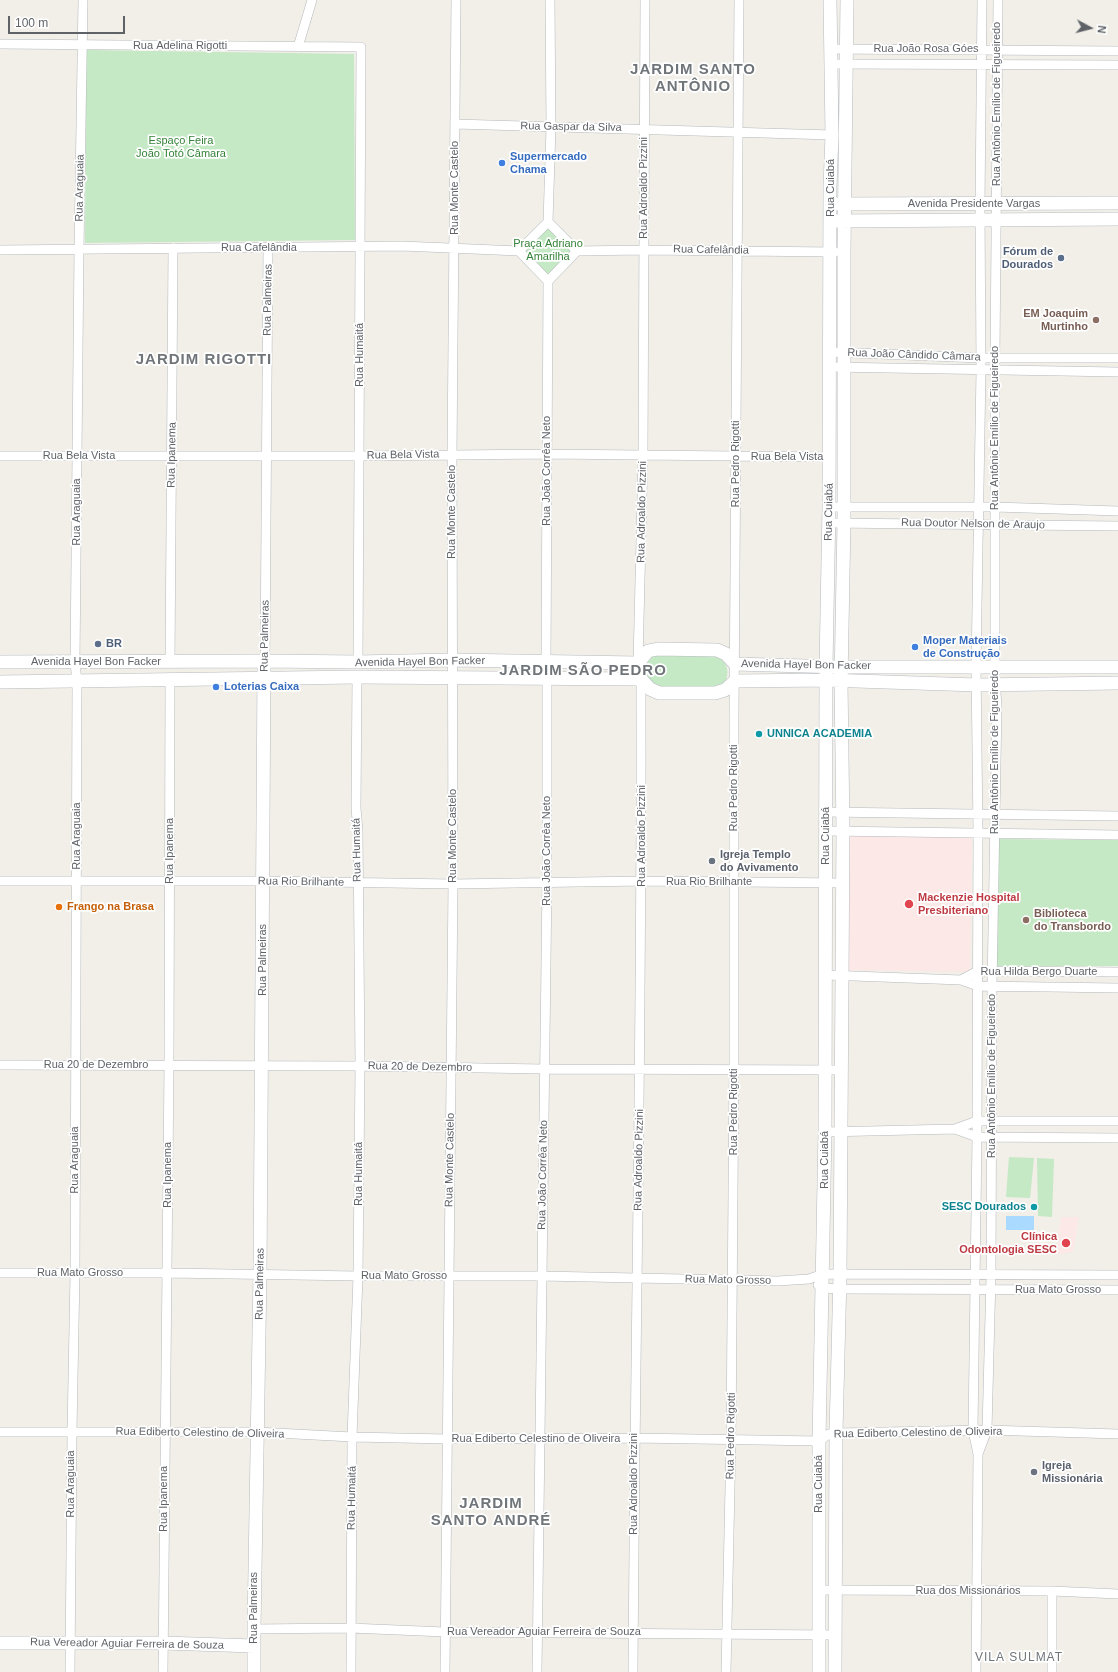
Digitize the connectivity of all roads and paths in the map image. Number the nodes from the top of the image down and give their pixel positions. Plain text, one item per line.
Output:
1 (83, 0) edge
2 (312, 0) edge
3 (456, 0) edge
4 (550, 0) edge
5 (645, 0) edge
6 (738, 0) edge
7 (830, 0) edge
8 (847, 0) edge
9 (982, 0) edge
10 (998, 0) edge
11 (0, 44) edge
12 (82, 45) junction
13 (298, 47) junction
14 (361, 47) joint
15 (831, 49) junction
16 (846, 49) junction
17 (982, 49) junction
18 (998, 50) junction
19 (1118, 51) edge
20 (831, 64) junction
21 (846, 64) junction
22 (982, 64) junction
23 (998, 65) junction
24 (1118, 65) edge
25 (455, 124) junction
26 (551, 127) junction
27 (645, 129) junction
28 (738, 132) junction
29 (832, 135) junction
30 (830, 204) junction
31 (845, 204) junction
32 (980, 204) junction
33 (997, 204) junction
34 (1118, 204) edge
35 (1118, 219) edge
36 (845, 220) junction
37 (980, 220) junction
38 (997, 220) junction
39 (831, 221) junction
40 (548, 222) junction
41 (361, 247) junction
42 (455, 247) junction
43 (174, 248) junction
44 (268, 248) junction
45 (79, 249) junction
46 (0, 250) edge
47 (644, 250) junction
48 (519, 251) junction
49 (577, 251) junction
50 (738, 251) junction
51 (830, 252) junction
52 (844, 252) junction
53 (548, 280) junction
54 (830, 352) junction
55 (844, 352) junction
56 (995, 357) junction
57 (981, 358) junction
58 (1118, 358) edge
59 (830, 368) junction
60 (845, 368) junction
61 (981, 370) junction
62 (995, 370) junction
63 (1118, 372) edge
64 (548, 454) junction
65 (172, 455) junction
66 (452, 455) junction
67 (643, 455) junction
68 (0, 456) edge
69 (78, 456) junction
70 (266, 456) junction
71 (359, 456) junction
72 (736, 457) junction
73 (829, 457) junction
74 (829, 507) junction
75 (844, 507) junction
76 (995, 507) junction
77 (980, 508) junction
78 (1118, 511) edge
79 (844, 522) junction
80 (829, 523) junction
81 (980, 523) junction
82 (996, 523) junction
83 (1118, 526) edge
84 (264, 660) junction
85 (452, 660) junction
86 (0, 662) edge
87 (170, 662) junction
88 (358, 662) junction
89 (546, 662) junction
90 (75, 663) junction
91 (638, 663) junction
92 (735, 664) junction
93 (826, 666) junction
94 (976, 666) junction
95 (995, 666) junction
96 (842, 667) junction
97 (1118, 667) edge
98 (357, 676) junction
99 (264, 677) junction
100 (547, 677) junction
101 (170, 678) junction
102 (452, 678) junction
103 (641, 679) junction
104 (826, 680) junction
105 (77, 681) junction
106 (735, 681) junction
107 (841, 681) junction
108 (0, 682) edge
109 (1118, 683) edge
110 (995, 684) junction
111 (976, 685) junction
112 (826, 774) junction
113 (841, 774) junction
114 (826, 812) junction
115 (842, 812) junction
116 (978, 814) junction
117 (995, 814) junction
118 (1118, 816) edge
119 (827, 831) junction
120 (843, 831) junction
121 (978, 833) junction
122 (996, 834) junction
123 (1118, 835) edge
124 (0, 881) edge
125 (77, 881) junction
126 (170, 881) junction
127 (264, 881) junction
128 (642, 881) junction
129 (358, 882) junction
130 (547, 882) junction
131 (735, 882) junction
132 (826, 882) junction
133 (841, 883) junction
134 (453, 884) junction
135 (978, 971) junction
136 (993, 971) junction
137 (1118, 972) edge
138 (826, 976) junction
139 (841, 976) junction
140 (961, 980) junction
141 (978, 986) junction
142 (992, 986) junction
143 (1118, 988) edge
144 (0, 1065) edge
145 (75, 1065) junction
146 (169, 1065) junction
147 (262, 1066) junction
148 (360, 1066) junction
149 (451, 1067) junction
150 (544, 1069) junction
151 (640, 1070) junction
152 (734, 1070) junction
153 (825, 1070) junction
154 (841, 1070) junction
155 (992, 1120) junction
156 (977, 1121) junction
157 (1118, 1121) edge
158 (955, 1129) junction
159 (825, 1132) junction
160 (840, 1132) junction
161 (977, 1137) junction
162 (992, 1137) junction
163 (1118, 1138) edge
164 (0, 1273) edge
165 (75, 1273) junction
166 (167, 1273) junction
167 (260, 1274) junction
168 (823, 1274) junction
169 (449, 1275) junction
170 (840, 1275) junction
171 (1118, 1275) edge
172 (358, 1276) junction
173 (542, 1276) junction
174 (976, 1276) junction
175 (991, 1276) junction
176 (638, 1277) junction
177 (809, 1279) junction
178 (733, 1280) junction
179 (823, 1288) junction
180 (840, 1289) junction
181 (976, 1290) junction
182 (990, 1290) junction
183 (1118, 1290) edge
184 (987, 1430) junction
185 (973, 1431) junction
186 (0, 1432) edge
187 (72, 1432) junction
188 (165, 1432) junction
189 (257, 1432) junction
190 (836, 1433) junction
191 (1118, 1434) edge
192 (352, 1437) junction
193 (634, 1438) junction
194 (447, 1439) junction
195 (539, 1439) junction
196 (731, 1440) junction
197 (819, 1441) junction
198 (978, 1454) junction
199 (819, 1590) junction
200 (835, 1590) junction
201 (1052, 1591) junction
202 (976, 1592) junction
203 (1118, 1594) edge
204 (350, 1628) junction
205 (254, 1629) junction
206 (445, 1632) junction
207 (633, 1632) junction
208 (538, 1633) junction
209 (727, 1634) junction
210 (819, 1635) junction
211 (835, 1635) junction
212 (0, 1643) edge
213 (70, 1643) junction
214 (164, 1643) junction
215 (254, 1646) junction
216 (70, 1672) edge
217 (164, 1672) edge
218 (254, 1672) edge
219 (351, 1672) edge
220 (445, 1672) edge
221 (537, 1672) edge
222 (633, 1672) edge
223 (726, 1672) edge
224 (818, 1672) edge
225 (835, 1672) edge
226 (976, 1672) edge
227 (1052, 1672) edge

1 - 12 street, Rua Araguaia
2 - 13 street
3 - 25 street, Rua Monte Castelo
4 - 26 street
5 - 27 street, Rua Adroaldo Pizzini
6 - 28 street, Rua Pedro Rigotti
7 - 15 street, Rua Cuiabá
8 - 16 street, Rua Cuiabá
9 - 17 street, Rua Antônio Emílio de Figueiredo
10 - 18 street, Rua Antônio Emílio de Figueiredo
11 - 12 street, Rua Adelina Rigotti
12 - 13 street, Rua Adelina Rigotti
12 - 45 street, Rua Araguaia
13 - 14 street, Rua Adelina Rigotti
14 - 41 street, Rua Humaitá
15 - 16 street, Rua João Rosa Góes
15 - 20 street, Rua Cuiabá
16 - 17 street, Rua João Rosa Góes
16 - 21 street, Rua Cuiabá
17 - 18 street, Rua João Rosa Góes
17 - 22 street, Rua Antônio Emílio de Figueiredo
18 - 19 street, Rua João Rosa Góes
18 - 23 street, Rua Antônio Emílio de Figueiredo
20 - 21 street, Rua João Rosa Góes
20 - 29 street, Rua Cuiabá
21 - 22 street, Rua João Rosa Góes
21 - 31 street, Rua Cuiabá
22 - 23 street, Rua João Rosa Góes
22 - 32 street, Rua Antônio Emílio de Figueiredo
23 - 24 street, Rua João Rosa Góes
23 - 33 street, Rua Antônio Emílio de Figueiredo
25 - 26 street, Rua Gaspar da Silva
25 - 42 street, Rua Monte Castelo
26 - 27 street, Rua Gaspar da Silva
26 - 40 street
27 - 28 street, Rua Gaspar da Silva
27 - 47 street, Rua Adroaldo Pizzini
28 - 29 street, Rua Gaspar da Silva
28 - 50 street, Rua Pedro Rigotti
29 - 30 street, Rua Cuiabá
30 - 31 street, Avenida Presidente Vargas
30 - 39 street, Rua Cuiabá
31 - 32 street, Avenida Presidente Vargas
31 - 36 street, Rua Cuiabá
32 - 33 street, Avenida Presidente Vargas
32 - 37 street, Rua Antônio Emílio de Figueiredo
33 - 34 street, Avenida Presidente Vargas
33 - 38 street, Rua Antônio Emílio de Figueiredo
35 - 38 street, Avenida Presidente Vargas
36 - 37 street, Avenida Presidente Vargas
36 - 39 street, Avenida Presidente Vargas
36 - 52 street, Rua Cuiabá
37 - 38 street, Avenida Presidente Vargas
37 - 57 street, Rua Antônio Emílio de Figueiredo
38 - 56 street, Rua Antônio Emílio de Figueiredo
39 - 51 street, Rua Cuiabá
40 - 48 street
40 - 49 street
41 - 42 street, Rua Cafelândia
41 - 44 street, Rua Cafelândia
41 - 71 street, Rua Humaitá
42 - 48 street, Rua Cafelândia
42 - 66 street, Rua Monte Castelo
43 - 44 street, Rua Cafelândia
43 - 45 street, Rua Cafelândia
43 - 65 street, Rua Ipanema
44 - 70 street, Rua Palmeiras
45 - 46 street, Rua Cafelândia
45 - 69 street, Rua Araguaia
47 - 49 street, Rua Cafelândia
47 - 50 street, Rua Cafelândia
47 - 67 street, Rua Adroaldo Pizzini
48 - 53 street
49 - 53 street
50 - 51 street, Rua Cafelândia
50 - 72 street, Rua Pedro Rigotti
51 - 52 street, Rua Cafelândia
51 - 54 street, Rua Cuiabá
52 - 55 street, Rua Cuiabá
53 - 64 street, Rua João Corrêa Neto
54 - 55 street, Rua João Cândido Câmara
54 - 59 street, Rua Cuiabá
55 - 57 street, Rua João Cândido Câmara
55 - 60 street, Rua Cuiabá
56 - 57 street, Rua João Cândido Câmara
56 - 58 street, Rua João Cândido Câmara
56 - 62 street, Rua Antônio Emílio de Figueiredo
57 - 61 street, Rua Antônio Emílio de Figueiredo
59 - 60 street
59 - 73 street, Rua Cuiabá
60 - 61 street
60 - 75 street, Rua Cuiabá
61 - 62 street
61 - 77 street, Rua Antônio Emílio de Figueiredo
62 - 63 street
62 - 76 street, Rua Antônio Emílio de Figueiredo
64 - 66 street, Rua Bela Vista
64 - 67 street, Rua Bela Vista
64 - 89 street, Rua João Corrêa Neto
65 - 69 street, Rua Bela Vista
65 - 70 street, Rua Bela Vista
65 - 87 street, Rua Ipanema
66 - 71 street, Rua Bela Vista
66 - 85 street, Rua Monte Castelo
67 - 72 street, Rua Bela Vista
67 - 91 street, Rua Adroaldo Pizzini
68 - 69 street, Rua Bela Vista
69 - 90 street, Rua Araguaia
70 - 71 street, Rua Bela Vista
70 - 84 street, Rua Palmeiras
71 - 88 street, Rua Humaitá
72 - 73 street, Rua Bela Vista
72 - 92 street, Rua Pedro Rigotti
73 - 74 street, Rua Cuiabá
74 - 75 street, Rua Doutor Nelson de Araujo
74 - 80 street, Rua Cuiabá
75 - 77 street, Rua Doutor Nelson de Araujo
75 - 79 street, Rua Cuiabá
76 - 77 street, Rua Doutor Nelson de Araujo
76 - 78 street, Rua Doutor Nelson de Araujo
76 - 82 street, Rua Antônio Emílio de Figueiredo
77 - 81 street, Rua Antônio Emílio de Figueiredo
79 - 80 street, Rua Doutor Nelson de Araujo
79 - 81 street, Rua Doutor Nelson de Araujo
79 - 96 street, Rua Cuiabá
80 - 93 street, Rua Cuiabá
81 - 82 street, Rua Doutor Nelson de Araujo
81 - 94 street, Rua Antônio Emílio de Figueiredo
82 - 83 street, Rua Doutor Nelson de Araujo
82 - 95 street, Rua Antônio Emílio de Figueiredo
84 - 87 street, Avenida Hayel Bon Facker
84 - 88 street, Avenida Hayel Bon Facker
84 - 99 street, Rua Palmeiras
85 - 88 street, Avenida Hayel Bon Facker
85 - 89 street, Avenida Hayel Bon Facker
85 - 102 street, Rua Monte Castelo
86 - 90 street, Avenida Hayel Bon Facker
87 - 90 street, Avenida Hayel Bon Facker
89 - 91 street, Avenida Hayel Bon Facker
90 - 105 street, Rua Araguaia
91 - 92 street, Avenida Hayel Bon Facker
91 - 103 street, Rua Adroaldo Pizzini
92 - 93 street, Avenida Hayel Bon Facker
92 - 106 street, Rua Pedro Rigotti
93 - 96 street, Avenida Hayel Bon Facker
93 - 104 street, Rua Cuiabá
94 - 95 street, Avenida Hayel Bon Facker
94 - 96 street, Avenida Hayel Bon Facker
94 - 111 street, Rua Antônio Emílio de Figueiredo
95 - 97 street, Avenida Hayel Bon Facker
95 - 110 street, Rua Antônio Emílio de Figueiredo
96 - 107 street, Rua Cuiabá
98 - 99 street, Avenida Hayel Bon Facker
98 - 102 street, Avenida Hayel Bon Facker
98 - 129 street, Rua Humaitá
99 - 101 street, Avenida Hayel Bon Facker
99 - 127 street, Rua Palmeiras
100 - 102 street, Avenida Hayel Bon Facker
100 - 103 street, Avenida Hayel Bon Facker
100 - 130 street, Rua João Corrêa Neto
101 - 105 street, Avenida Hayel Bon Facker
101 - 126 street, Rua Ipanema
102 - 134 street, Rua Monte Castelo
103 - 106 street, Avenida Hayel Bon Facker
103 - 128 street, Rua Adroaldo Pizzini
104 - 106 street, Avenida Hayel Bon Facker
104 - 107 street, Avenida Hayel Bon Facker
104 - 112 street, Rua Cuiabá
105 - 108 street, Avenida Hayel Bon Facker
105 - 125 street, Rua Araguaia
106 - 131 street, Rua Pedro Rigotti
107 - 111 street, Avenida Hayel Bon Facker
107 - 113 street, Rua Cuiabá
109 - 110 street, Avenida Hayel Bon Facker
110 - 111 street, Avenida Hayel Bon Facker
110 - 117 street, Rua Antônio Emílio de Figueiredo
111 - 116 street, Rua Antônio Emílio de Figueiredo
112 - 113 street
112 - 114 street, Rua Cuiabá
113 - 115 street, Rua Cuiabá
114 - 115 street
114 - 119 street, Rua Cuiabá
115 - 116 street
115 - 120 street, Rua Cuiabá
116 - 117 street
116 - 121 street, Rua Antônio Emílio de Figueiredo
117 - 118 street
117 - 122 street, Rua Antônio Emílio de Figueiredo
119 - 120 street
119 - 132 street, Rua Cuiabá
120 - 121 street
120 - 133 street, Rua Cuiabá
121 - 122 street
121 - 135 street, Rua Antônio Emílio de Figueiredo
122 - 123 street
122 - 136 street, Rua Antônio Emílio de Figueiredo
124 - 125 street, Rua Rio Brilhante
125 - 126 street, Rua Rio Brilhante
125 - 145 street, Rua Araguaia
126 - 127 street, Rua Rio Brilhante
126 - 146 street, Rua Ipanema
127 - 129 street, Rua Rio Brilhante
127 - 147 street, Rua Palmeiras
128 - 130 street, Rua Rio Brilhante
128 - 131 street, Rua Rio Brilhante
128 - 151 street, Rua Adroaldo Pizzini
129 - 134 street, Rua Rio Brilhante
129 - 148 street, Rua Humaitá
130 - 134 street, Rua Rio Brilhante
130 - 150 street, Rua João Corrêa Neto
131 - 132 street, Rua Rio Brilhante
131 - 152 street, Rua Pedro Rigotti
132 - 133 street, Rua Rio Brilhante
132 - 138 street, Rua Cuiabá
133 - 139 street, Rua Cuiabá
134 - 149 street, Rua Monte Castelo
135 - 136 street, Rua Hilda Bergo Duarte
135 - 140 street, Rua Hilda Bergo Duarte
135 - 141 street, Rua Antônio Emílio de Figueiredo
136 - 137 street, Rua Hilda Bergo Duarte
136 - 142 street, Rua Antônio Emílio de Figueiredo
138 - 139 street, Rua Hilda Bergo Duarte
138 - 153 street, Rua Cuiabá
139 - 140 street, Rua Hilda Bergo Duarte
139 - 154 street, Rua Cuiabá
140 - 141 street, Rua Hilda Bergo Duarte
141 - 142 street, Rua Hilda Bergo Duarte
141 - 156 street, Rua Antônio Emílio de Figueiredo
142 - 143 street, Rua Hilda Bergo Duarte
142 - 155 street, Rua Antônio Emílio de Figueiredo
144 - 145 street, Rua 20 de Dezembro
145 - 146 street, Rua 20 de Dezembro
145 - 165 street, Rua Araguaia
146 - 147 street, Rua 20 de Dezembro
146 - 166 street, Rua Ipanema
147 - 148 street, Rua 20 de Dezembro
147 - 167 street, Rua Palmeiras
148 - 149 street, Rua 20 de Dezembro
148 - 172 street, Rua Humaitá
149 - 150 street, Rua 20 de Dezembro
149 - 169 street, Rua Monte Castelo
150 - 151 street, Rua 20 de Dezembro
150 - 173 street, Rua João Corrêa Neto
151 - 152 street, Rua 20 de Dezembro
151 - 176 street, Rua Adroaldo Pizzini
152 - 153 street, Rua 20 de Dezembro
152 - 178 street, Rua Pedro Rigotti
153 - 154 street, Rua 20 de Dezembro
153 - 159 street, Rua Cuiabá
154 - 160 street, Rua Cuiabá
155 - 156 street
155 - 157 street
155 - 162 street, Rua Antônio Emílio de Figueiredo
156 - 158 street
156 - 161 street, Rua Antônio Emílio de Figueiredo
158 - 160 street
158 - 161 street
159 - 160 street
159 - 168 street, Rua Cuiabá
160 - 170 street, Rua Cuiabá
161 - 162 street
161 - 174 street, Rua Antônio Emílio de Figueiredo
162 - 163 street
162 - 175 street, Rua Antônio Emílio de Figueiredo
164 - 165 street, Rua Mato Grosso
165 - 166 street, Rua Mato Grosso
165 - 187 street, Rua Araguaia
166 - 167 street, Rua Mato Grosso
166 - 188 street, Rua Ipanema
167 - 172 street, Rua Mato Grosso
167 - 189 street, Rua Palmeiras
168 - 170 street, Rua Mato Grosso
168 - 177 street, Rua Mato Grosso
168 - 179 street, Rua Cuiabá
169 - 172 street, Rua Mato Grosso
169 - 173 street, Rua Mato Grosso
169 - 194 street, Rua Monte Castelo
170 - 174 street, Rua Mato Grosso
170 - 180 street, Rua Cuiabá
171 - 175 street, Rua Mato Grosso
172 - 192 street, Rua Humaitá
173 - 176 street, Rua Mato Grosso
173 - 195 street, Rua João Corrêa Neto
174 - 175 street, Rua Mato Grosso
174 - 181 street, Rua Antônio Emílio de Figueiredo
175 - 182 street, Rua Antônio Emílio de Figueiredo
176 - 178 street, Rua Mato Grosso
176 - 193 street, Rua Adroaldo Pizzini
177 - 178 street, Rua Mato Grosso
177 - 179 street, Rua Mato Grosso
178 - 196 street, Rua Pedro Rigotti
179 - 180 street, Rua Mato Grosso
179 - 197 street, Rua Cuiabá
180 - 181 street, Rua Mato Grosso
180 - 190 street, Rua Cuiabá
181 - 182 street, Rua Mato Grosso
181 - 185 street, Rua Antônio Emílio de Figueiredo
182 - 183 street, Rua Mato Grosso
182 - 184 street, Rua Antônio Emílio de Figueiredo
184 - 185 street, Rua Ediberto Celestino de Oliveira
184 - 191 street, Rua Ediberto Celestino de Oliveira
184 - 198 street, Rua Antônio Emílio de Figueiredo
185 - 190 street, Rua Ediberto Celestino de Oliveira
185 - 198 street, Rua Antônio Emílio de Figueiredo
186 - 187 street, Rua Ediberto Celestino de Oliveira
187 - 188 street, Rua Ediberto Celestino de Oliveira
187 - 213 street, Rua Araguaia
188 - 189 street, Rua Ediberto Celestino de Oliveira
188 - 214 street, Rua Ipanema
189 - 192 street, Rua Ediberto Celestino de Oliveira
189 - 205 street, Rua Palmeiras
190 - 197 street, Rua Ediberto Celestino de Oliveira
190 - 200 street, Rua Cuiabá
192 - 194 street, Rua Ediberto Celestino de Oliveira
192 - 204 street, Rua Humaitá
193 - 195 street, Rua Ediberto Celestino de Oliveira
193 - 196 street, Rua Ediberto Celestino de Oliveira
193 - 207 street, Rua Adroaldo Pizzini
194 - 195 street, Rua Ediberto Celestino de Oliveira
194 - 206 street, Rua Monte Castelo
195 - 208 street, Rua João Corrêa Neto
196 - 197 street, Rua Ediberto Celestino de Oliveira
196 - 209 street, Rua Pedro Rigotti
197 - 199 street, Rua Cuiabá
198 - 202 street, Rua Antônio Emílio de Figueiredo
199 - 200 street, Rua dos Missionários
199 - 210 street, Rua Cuiabá
200 - 202 street, Rua dos Missionários
200 - 211 street, Rua Cuiabá
201 - 202 street, Rua dos Missionários
201 - 203 street, Rua dos Missionários
201 - 227 street
202 - 226 street, Rua Antônio Emílio de Figueiredo
204 - 205 street, Rua Vereador Aguiar Ferreira de Souza
204 - 206 street, Rua Vereador Aguiar Ferreira de Souza
204 - 219 street, Rua Humaitá
205 - 215 street, Rua Palmeiras
206 - 208 street, Rua Vereador Aguiar Ferreira de Souza
206 - 220 street, Rua Monte Castelo
207 - 208 street, Rua Vereador Aguiar Ferreira de Souza
207 - 209 street, Rua Vereador Aguiar Ferreira de Souza
207 - 222 street, Rua Adroaldo Pizzini
208 - 221 street, Rua João Corrêa Neto
209 - 210 street, Rua Vereador Aguiar Ferreira de Souza
209 - 223 street, Rua Pedro Rigotti
210 - 211 street, Rua Vereador Aguiar Ferreira de Souza
210 - 224 street, Rua Cuiabá
211 - 225 street, Rua Cuiabá
212 - 213 street, Rua Vereador Aguiar Ferreira de Souza
213 - 214 street, Rua Vereador Aguiar Ferreira de Souza
213 - 216 street, Rua Araguaia
214 - 215 street, Rua Vereador Aguiar Ferreira de Souza
214 - 217 street, Rua Ipanema
215 - 218 street, Rua Palmeiras

